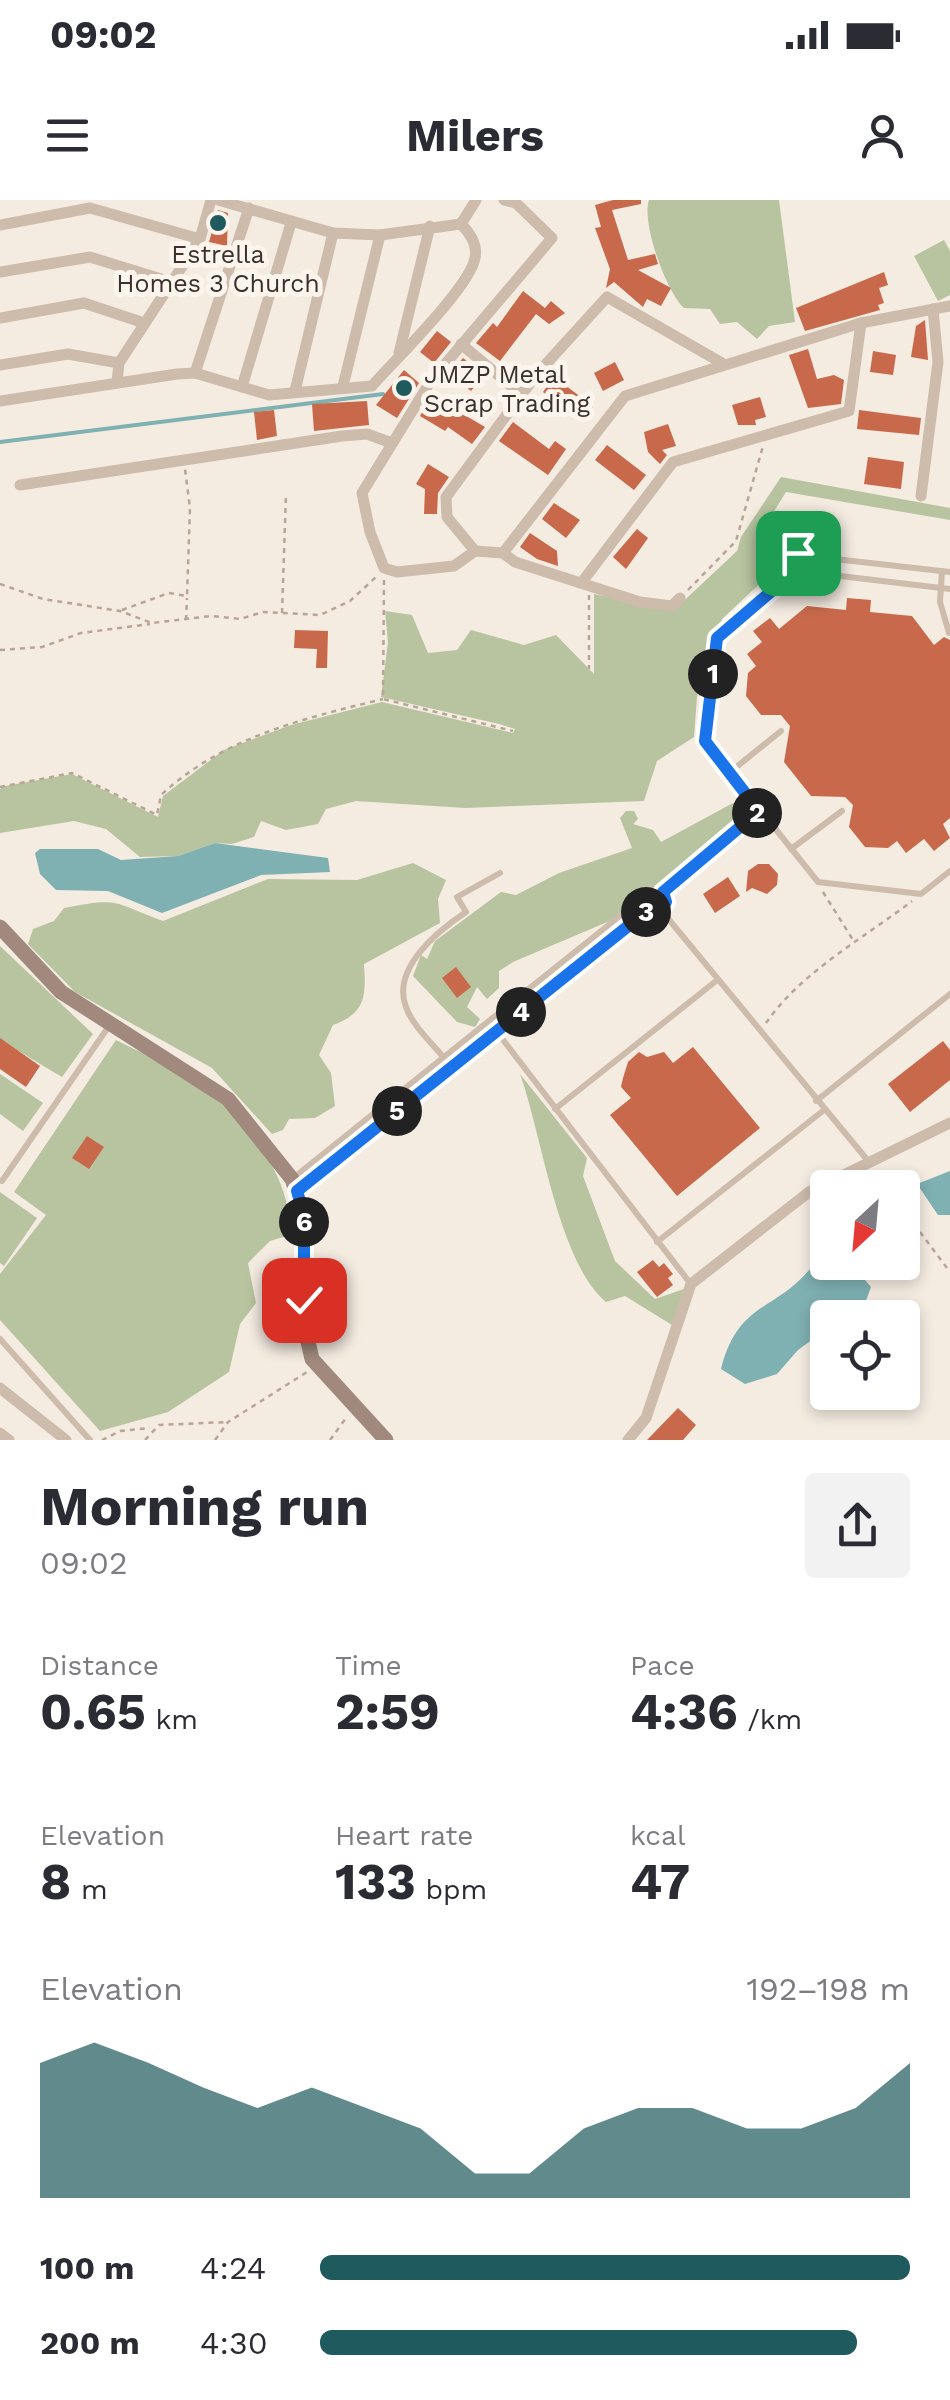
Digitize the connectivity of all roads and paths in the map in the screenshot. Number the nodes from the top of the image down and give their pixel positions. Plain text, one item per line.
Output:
1 (215, 200) edge
2 (476, 200) edge
3 (514, 201) edge
4 (249, 208) junction
5 (291, 223) junction
6 (461, 224) junction
7 (0, 225) edge
8 (430, 226) junction
9 (333, 233) junction
10 (380, 234) junction
11 (200, 239) junction
12 (0, 272) edge
13 (171, 282) junction
14 (950, 306) edge
15 (933, 309) junction
16 (0, 318) edge
17 (144, 323) junction
18 (861, 323) junction
19 (461, 344) junction
20 (398, 356) junction
21 (119, 364) junction
22 (722, 364) junction
23 (0, 365) edge
24 (196, 374) junction
25 (117, 382) junction
26 (342, 386) junction
27 (242, 388) junction
28 (295, 390) junction
29 (521, 394) junction
30 (0, 401) edge
31 (766, 435) junction
32 (389, 442) junction
33 (184, 458) junction
34 (20, 485) dead end
35 (286, 494) dead end
36 (921, 496) dead end
37 (476, 552) junction
38 (503, 553) junction
39 (816, 557) junction
40 (384, 568) junction
41 (946, 571) edge
42 (794, 572) junction
43 (815, 573) junction
44 (582, 582) junction
45 (0, 584) edge
46 (945, 589) edge
47 (187, 596) junction
48 (680, 598) joint
49 (120, 611) junction
50 (282, 613) junction
51 (186, 621) junction
52 (152, 624) junction
53 (949, 633) edge
54 (0, 650) edge
55 (589, 669) dead end
56 (383, 699) junction
57 (782, 730) dead end
58 (513, 731) dead end
59 (729, 774) junction
60 (0, 788) edge
61 (759, 811) junction
62 (842, 811) dead end
63 (790, 849) junction
64 (950, 871) edge
65 (500, 873) dead end
66 (818, 882) junction
67 (663, 892) junction
68 (920, 894) junction
69 (642, 899) junction
70 (661, 910) junction
71 (647, 911) junction
72 (0, 927) edge
73 (854, 942) junction
74 (716, 981) junction
75 (950, 994) edge
76 (109, 1026) junction
77 (497, 1032) junction
78 (759, 1032) junction
79 (444, 1058) junction
80 (816, 1101) junction
81 (555, 1109) junction
82 (824, 1110) junction
83 (950, 1124) edge
84 (869, 1162) junction
85 (875, 1170) edge
86 (2, 1181) edge
87 (295, 1185) junction
88 (920, 1232) edge
89 (658, 1242) junction
90 (950, 1272) edge
91 (691, 1284) junction
92 (0, 1339) edge
93 (317, 1366) junction
94 (2, 1393) edge
95 (355, 1405) junction
96 (228, 1422) junction
97 (152, 1428) junction
98 (0, 1433) edge
99 (9, 1440) edge
100 (66, 1440) edge
101 (90, 1440) edge
102 (102, 1440) edge
103 (145, 1440) edge
104 (215, 1440) edge
105 (330, 1440) edge
106 (386, 1440) edge
107 (628, 1440) edge

1 - 4 street
1 - 11 street
2 - 6 street
3 - 19 street
4 - 5 street
4 - 24 street
5 - 9 street
5 - 27 street
6 - 8 street
6 - 20 street
7 - 11 street
8 - 10 street
8 - 20 street
9 - 10 street
9 - 28 street
10 - 26 street
11 - 13 street
12 - 13 street
13 - 17 street
14 - 15 street
15 - 18 street
15 - 36 street
16 - 17 street
17 - 21 street
18 - 22 street
18 - 31 street
19 - 29 street
19 - 32 street
20 - 26 street
21 - 23 street
21 - 25 street
22 - 29 street
22 - 38 street
24 - 25 street
24 - 27 street
25 - 30 street
26 - 28 street
27 - 28 street
29 - 37 street
31 - 44 street
31 - 48 path
32 - 33 street
32 - 40 street
33 - 34 street
33 - 47 path
35 - 50 path
37 - 38 street
37 - 40 street
38 - 44 street
39 - 41 lane
39 - 42 lane
39 - 43 lane
40 - 50 path
40 - 56 path
41 - 46 lane
42 - 43 lane
42 - 59 lane
43 - 46 lane
44 - 48 street
44 - 55 path
45 - 49 path
46 - 53 lane
47 - 49 path
47 - 51 path
49 - 52 path
50 - 51 path
51 - 52 path
52 - 54 path
56 - 58 path
56 - 60 path
57 - 59 lane
59 - 61 lane
61 - 63 lane
61 - 67 lane
62 - 63 lane
63 - 66 lane
64 - 68 lane
65 - 79 lane
66 - 68 lane
66 - 73 path
67 - 69 lane
67 - 70 lane
68 - 73 path
69 - 71 lane
69 - 79 lane
70 - 71 lane
70 - 74 lane
71 - 77 lane
72 - 76 street
73 - 78 path
74 - 78 lane
74 - 81 lane
75 - 80 lane
76 - 86 lane
76 - 87 street
77 - 81 lane
77 - 87 lane
78 - 80 lane
79 - 87 lane
80 - 82 lane
81 - 89 lane
82 - 84 lane
82 - 89 lane
83 - 84 street
84 - 85 path
84 - 91 street
87 - 93 street
88 - 90 path
89 - 91 lane
91 - 107 street
92 - 101 lane
93 - 95 street
93 - 96 path
94 - 100 street
95 - 105 path
95 - 106 street
96 - 97 path
96 - 104 path
97 - 102 path
97 - 103 path
98 - 99 street

